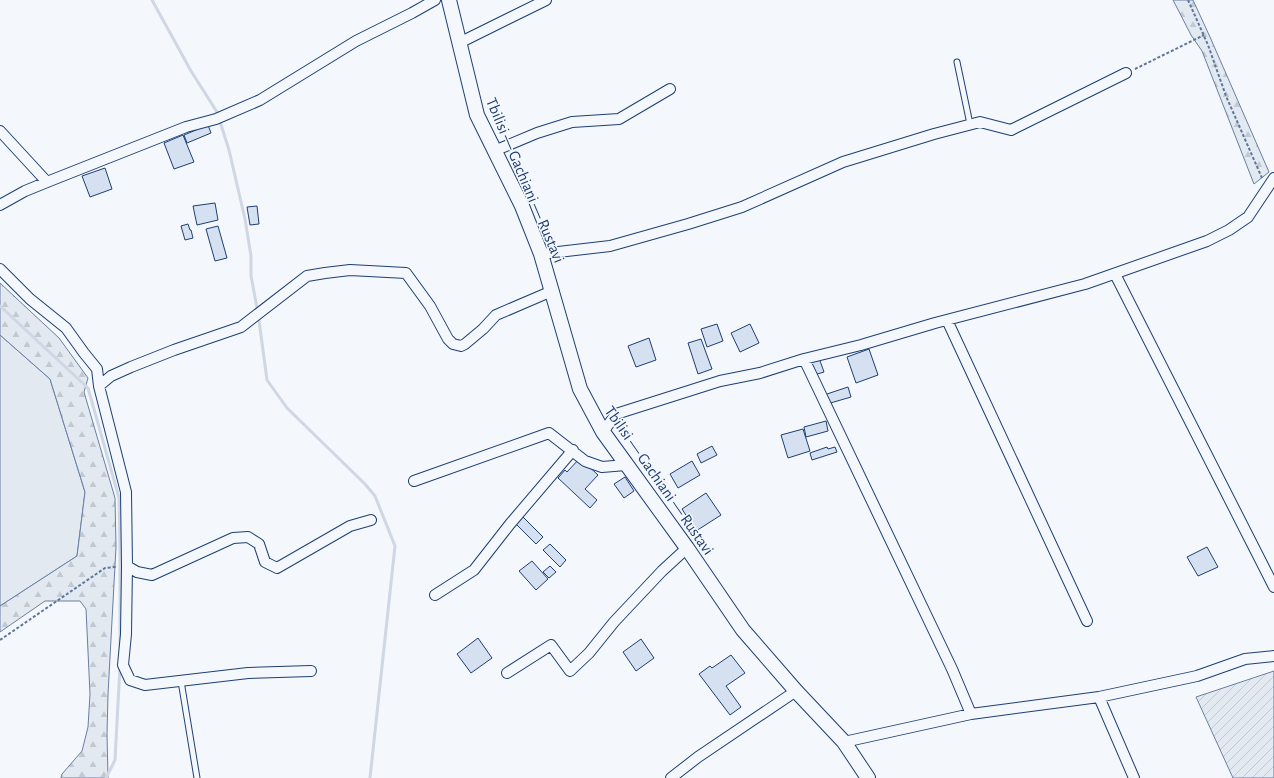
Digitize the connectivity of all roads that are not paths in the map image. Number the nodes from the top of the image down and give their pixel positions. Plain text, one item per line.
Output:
1 (435, 0) edge
2 (449, 0) edge
3 (546, 0) edge
4 (459, 43) junction
5 (957, 62) dead end
6 (1126, 73) road end
7 (670, 89) dead end
8 (970, 124) junction
9 (0, 131) edge
10 (494, 151) junction
11 (1274, 178) edge
12 (47, 182) junction
13 (0, 205) edge
14 (541, 254) junction
15 (0, 269) edge
16 (1115, 274) junction
17 (552, 291) junction
18 (947, 320) junction
19 (804, 359) junction
20 (99, 386) junction
21 (603, 432) junction
22 (572, 450) junction
23 (626, 464) junction
24 (414, 482) dead end
25 (371, 520) dead end
26 (687, 548) junction
27 (127, 566) junction
28 (1274, 587) edge
29 (435, 595) dead end
30 (1087, 621) dead end
31 (1274, 656) edge
32 (311, 671) dead end
33 (507, 674) dead end
34 (180, 681) junction
35 (796, 691) junction
36 (1099, 697) junction
37 (971, 714) junction
38 (844, 742) junction
39 (197, 778) edge
40 (671, 778) edge
41 (868, 778) edge
42 (1134, 778) edge

1 - 12 street
2 - 4 main road, Tbilisi — Gachiani — Rustavi
3 - 4 street
4 - 10 main road, Tbilisi — Gachiani — Rustavi
5 - 8 lane
6 - 8 street
7 - 10 street
8 - 14 street
9 - 12 street
10 - 14 main road, Tbilisi — Gachiani — Rustavi
11 - 16 street
12 - 13 street
14 - 17 main road, Tbilisi — Gachiani — Rustavi
15 - 20 street
16 - 18 street
16 - 28 street
17 - 20 street
17 - 21 main road, Tbilisi — Gachiani — Rustavi
18 - 19 street
18 - 30 street
19 - 21 street
19 - 37 street
20 - 27 street
21 - 23 main road, Tbilisi — Gachiani — Rustavi
22 - 23 street
22 - 24 street
22 - 29 street
23 - 26 main road, Tbilisi — Gachiani — Rustavi
25 - 27 street
26 - 33 street
26 - 35 main road, Tbilisi — Gachiani — Rustavi
27 - 34 street
31 - 36 street
32 - 34 street
34 - 39 lane
35 - 38 main road, Tbilisi — Gachiani — Rustavi
35 - 40 street
36 - 37 street
36 - 42 street
37 - 38 street
38 - 41 main road, Tbilisi — Gachiani — Rustavi

